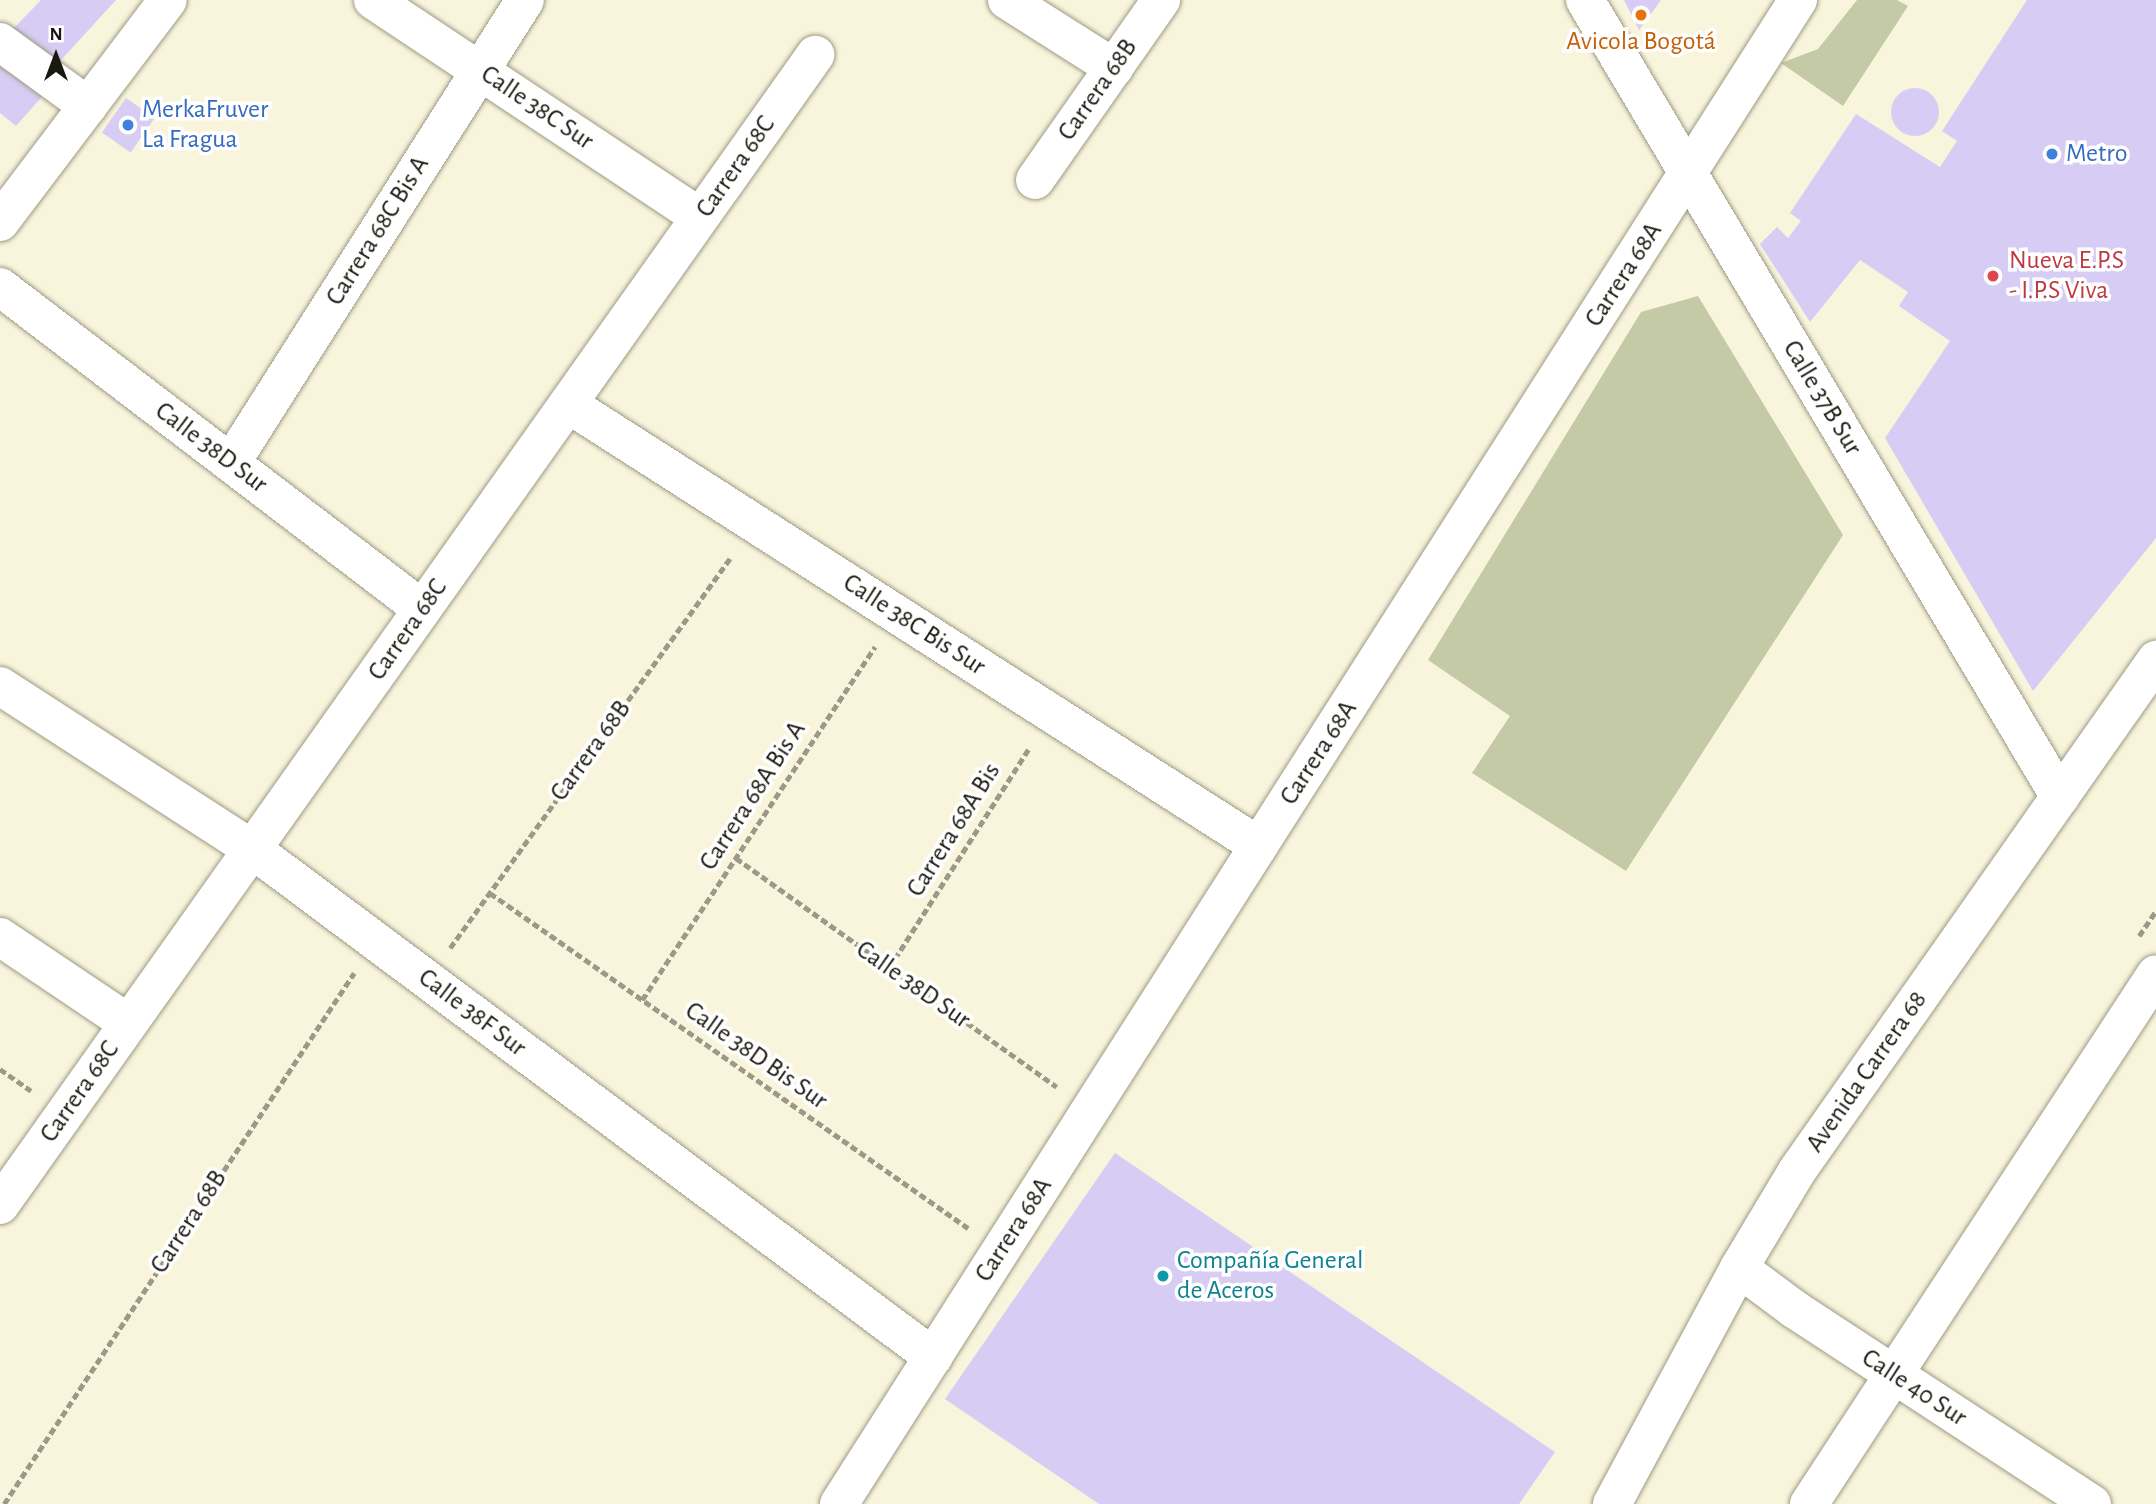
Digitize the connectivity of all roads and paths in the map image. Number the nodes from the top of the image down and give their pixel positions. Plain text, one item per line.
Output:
1 (168, 0) edge
2 (373, 0) edge
3 (525, 0) edge
4 (1007, 0) edge
5 (1161, 0) edge
6 (1585, 0) edge
7 (1798, 0) edge
8 (0, 42) edge
9 (815, 55) dead end
10 (1114, 68) junction
11 (480, 71) junction
12 (88, 106) junction
13 (1689, 174) junction
14 (1035, 180) dead end
15 (701, 217) junction
16 (0, 222) edge
17 (0, 287) edge
18 (568, 404) junction
19 (231, 463) junction
20 (755, 523) junction
21 (422, 609) junction
22 (897, 614) junction
23 (2156, 660) edge
24 (0, 686) edge
25 (1051, 713) junction
26 (2060, 797) junction
27 (1259, 846) junction
28 (252, 849) junction
29 (736, 858) junction
30 (490, 893) junction
31 (0, 937) edge
32 (375, 941) junction
33 (889, 968) junction
34 (2156, 974) edge
35 (427, 980) junction
36 (642, 1000) junction
37 (128, 1023) junction
38 (1090, 1111) junction
39 (0, 1205) edge
40 (1001, 1251) junction
41 (1739, 1268) junction
42 (933, 1357) junction
43 (1895, 1376) junction
44 (4, 1504) edge
45 (839, 1504) edge
46 (1612, 1504) edge
47 (1809, 1504) edge
48 (2092, 1504) edge

1 - 12 street
2 - 11 street, Calle 38C Sur
3 - 11 street, Carrera 68C Bis A
4 - 10 street
5 - 10 street, Carrera 68B
6 - 13 street, Calle 37B Sur
7 - 13 street, Carrera 68A
8 - 12 street
9 - 15 street, Carrera 68C
10 - 14 street, Carrera 68B
11 - 15 street, Calle 38C Sur
11 - 19 street, Carrera 68C Bis A
12 - 16 street
13 - 26 street, Calle 37B Sur
13 - 27 street, Carrera 68A
15 - 18 street, Carrera 68C
17 - 19 street, Calle 38D Sur
18 - 20 street, Calle 38C Bis Sur
18 - 21 street, Carrera 68C
19 - 21 street, Calle 38D Sur
20 - 22 street, Calle 38C Bis Sur
20 - 30 path, Carrera 68B
21 - 28 street, Carrera 68C
22 - 25 street, Calle 38C Bis Sur
22 - 29 path, Carrera 68A Bis A
23 - 26 street, Avenida Carrera 68
24 - 28 street, Calle 38F Sur
25 - 27 street, Calle 38C Bis Sur
25 - 33 path, Carrera 68A Bis
26 - 41 street, Avenida Carrera 68
27 - 38 street, Carrera 68A
28 - 32 street, Calle 38F Sur
28 - 37 street, Carrera 68C
29 - 33 path, Calle 38D Sur
29 - 36 path, Carrera 68A Bis A
30 - 35 path, Carrera 68B
30 - 36 path, Calle 38D Bis Sur
31 - 37 street
32 - 35 street, Calle 38F Sur
32 - 44 path, Carrera 68B
33 - 38 path, Calle 38D Sur
34 - 43 street
35 - 42 street, Calle 38F Sur
36 - 40 path, Calle 38D Bis Sur
37 - 39 street, Carrera 68C
38 - 40 street, Carrera 68A
40 - 42 street, Carrera 68A
41 - 43 street, Calle 40 Sur
41 - 46 street, Avenida Carrera 68
42 - 45 street, Carrera 68A
43 - 47 street
43 - 48 street, Calle 40 Sur

